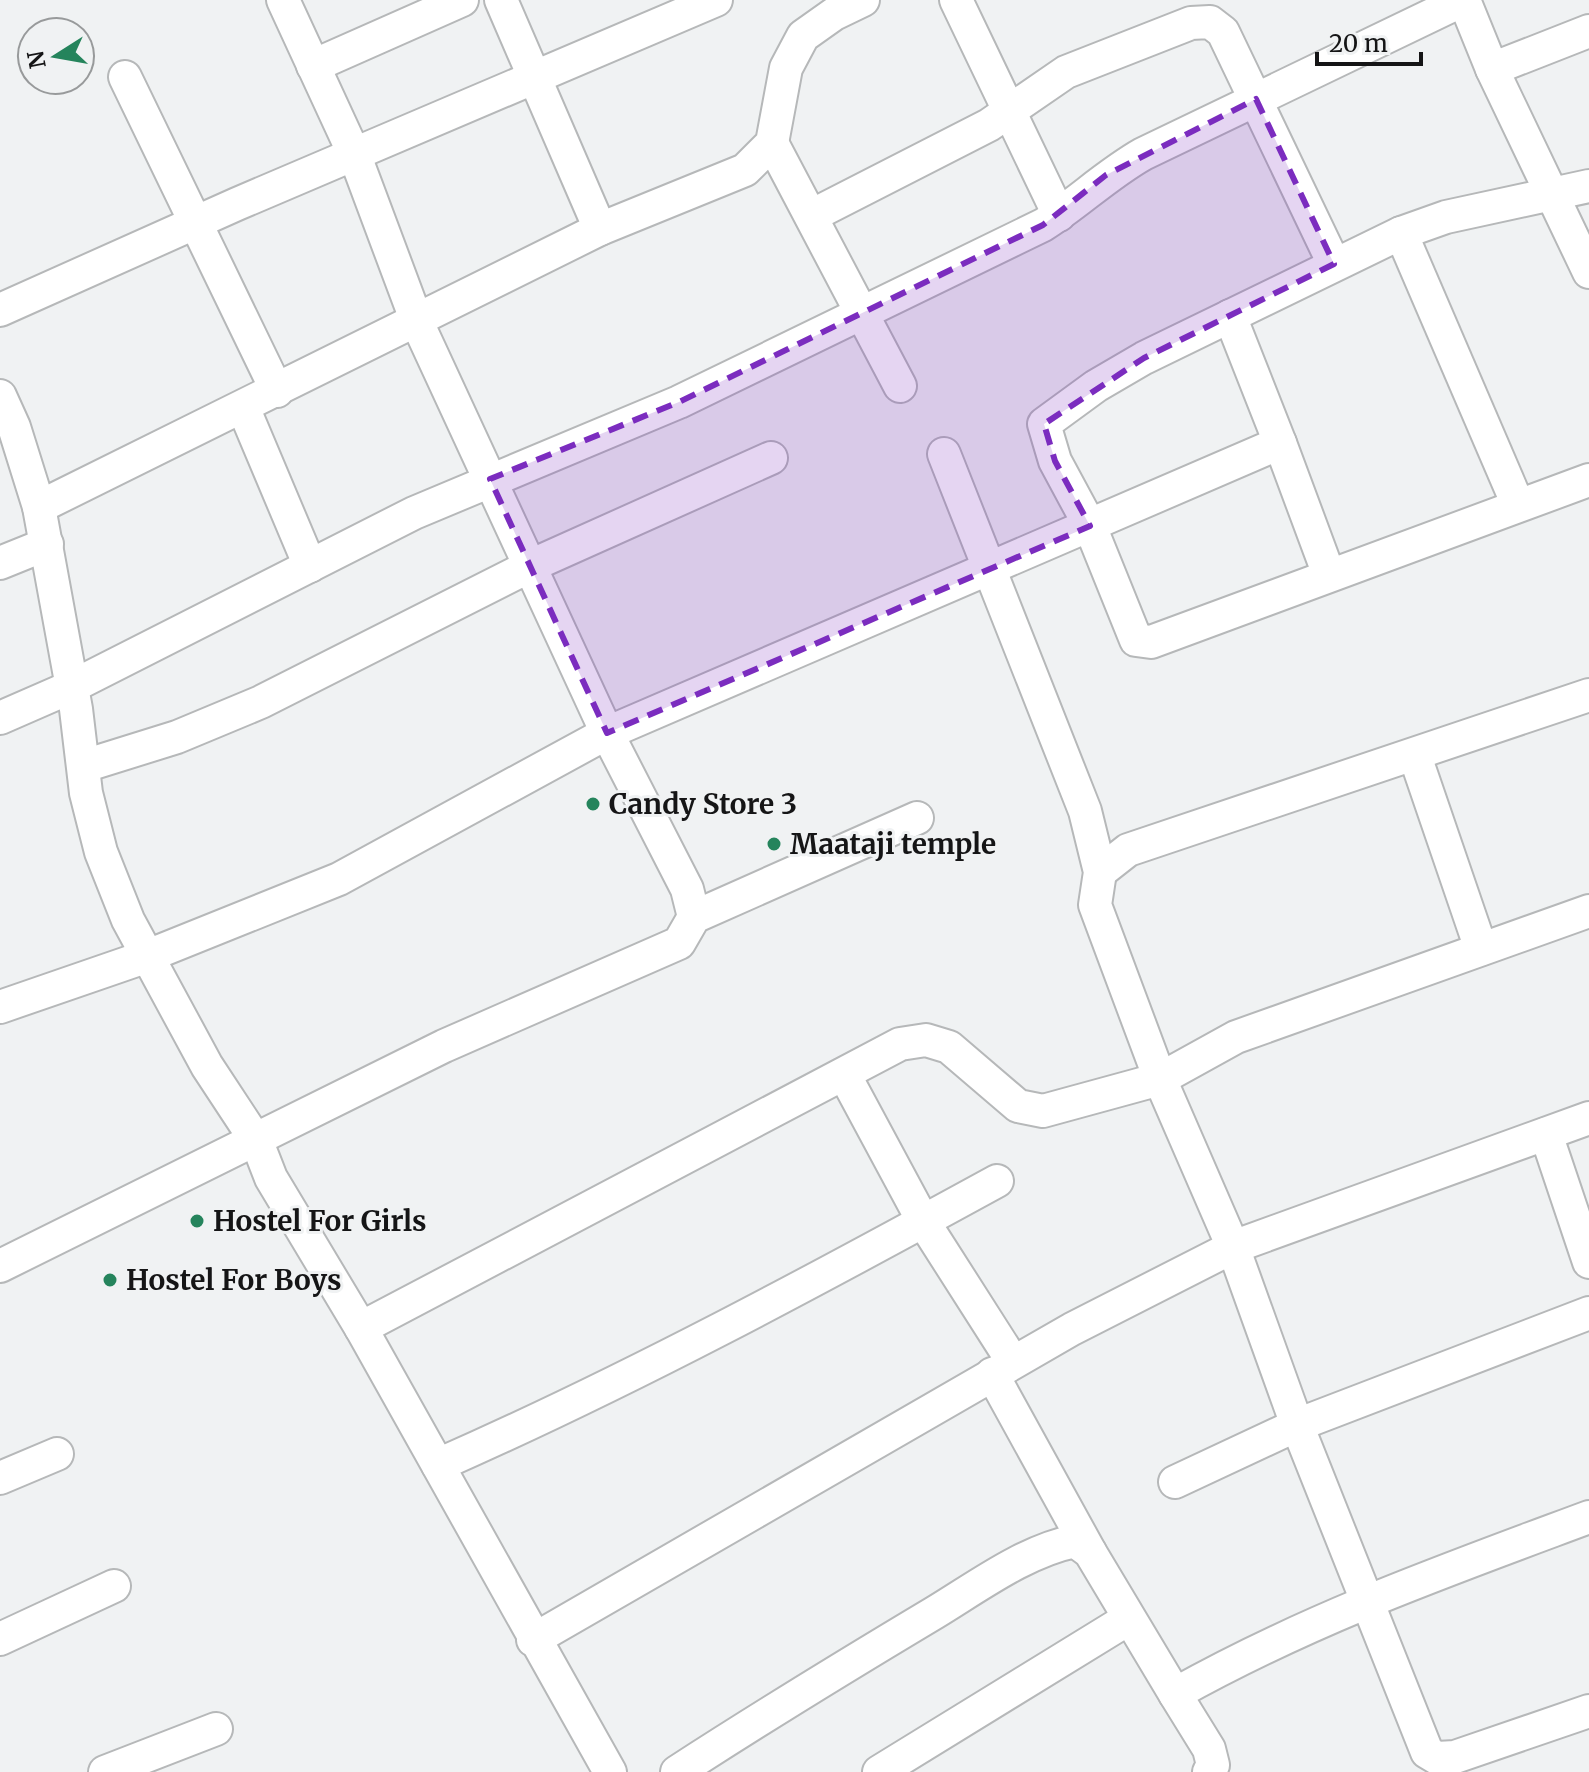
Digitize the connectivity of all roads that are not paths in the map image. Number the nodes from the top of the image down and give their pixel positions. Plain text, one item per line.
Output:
1 (283, 0) edge
2 (462, 0) edge
3 (501, 0) edge
4 (716, 0) edge
5 (863, 0) edge
6 (956, 0) edge
7 (1464, 0) edge
8 (1589, 31) edge
9 (313, 66) junction
10 (1492, 69) junction
11 (535, 76) junction
12 (125, 77) dead end
13 (1256, 99) junction
14 (1009, 110) junction
15 (772, 143) junction
16 (355, 156) junction
17 (1589, 186) edge
18 (1554, 196) junction
19 (1059, 215) junction
20 (811, 216) junction
21 (195, 222) junction
22 (600, 229) junction
23 (1401, 233) junction
24 (1334, 264) junction
25 (1589, 272) edge
26 (0, 310) edge
27 (861, 311) junction
28 (1230, 316) junction
29 (417, 322) junction
30 (900, 386) dead end
31 (277, 391) junction
32 (0, 396) edge
33 (243, 407) junction
34 (1280, 443) junction
35 (944, 454) dead end
36 (771, 458) dead end
37 (490, 479) junction
38 (1589, 480) edge
39 (1518, 505) junction
40 (39, 507) junction
41 (1090, 526) junction
42 (47, 544) junction
43 (0, 563) edge
44 (310, 566) junction
45 (530, 566) junction
46 (991, 569) junction
47 (1329, 575) junction
48 (71, 687) junction
49 (1589, 695) edge
50 (0, 718) edge
51 (607, 733) junction
52 (1415, 756) junction
53 (84, 766) junction
54 (917, 818) dead end
55 (1100, 872) junction
56 (1589, 911) edge
57 (694, 917) junction
58 (1481, 949) junction
59 (145, 957) junction
60 (0, 1007) edge
61 (844, 1074) junction
62 (1160, 1079) junction
63 (1589, 1118) edge
64 (1546, 1134) junction
65 (257, 1142) junction
66 (997, 1181) dead end
67 (923, 1221) junction
68 (1233, 1247) junction
69 (1589, 1262) edge
70 (0, 1266) edge
71 (1589, 1313) edge
72 (361, 1328) junction
73 (1003, 1368) junction
74 (1297, 1425) junction
75 (57, 1454) dead end
76 (438, 1465) junction
77 (0, 1478) edge
78 (1175, 1482) dead end
79 (1589, 1517) edge
80 (1090, 1552) junction
81 (114, 1586) dead end
82 (1366, 1599) junction
83 (1128, 1619) junction
84 (0, 1639) edge
85 (533, 1640) junction
86 (1175, 1694) junction
87 (1589, 1711) edge
88 (216, 1729) dead end
89 (105, 1772) edge
90 (610, 1772) edge
91 (677, 1772) edge
92 (879, 1772) edge
93 (1209, 1772) edge

1 - 9 street
2 - 9 street
3 - 11 street
4 - 11 street
5 - 15 street
6 - 14 street
7 - 10 street
7 - 13 street
8 - 10 street
9 - 16 street
10 - 18 street
11 - 16 street
11 - 22 street
12 - 21 street
13 - 14 street
13 - 19 street
13 - 24 street
14 - 19 street
14 - 20 street
15 - 20 street
15 - 22 street
16 - 21 street
16 - 29 street
17 - 18 street
18 - 23 street
18 - 25 street
19 - 27 street
20 - 27 street
21 - 26 street
21 - 31 street
22 - 29 street
23 - 24 street
23 - 39 street
24 - 28 street
27 - 30 street
27 - 37 street
28 - 34 street
28 - 41 street
29 - 31 street
29 - 37 street
31 - 33 street
32 - 40 street
33 - 40 street
33 - 44 street
34 - 41 street
34 - 47 street
35 - 46 street
36 - 45 street
37 - 44 street
37 - 45 street
38 - 39 street
39 - 47 street
40 - 42 street
41 - 46 street
41 - 47 street
42 - 43 street
42 - 48 street
44 - 48 street
45 - 51 street
45 - 53 street
46 - 51 street
46 - 55 street
48 - 50 street
48 - 53 street
49 - 52 street
51 - 57 street
51 - 59 street
52 - 55 street
52 - 58 street
53 - 59 street
54 - 57 street
55 - 62 street
56 - 58 street
57 - 65 street
58 - 62 street
59 - 60 street
59 - 65 street
61 - 62 street
61 - 67 street
61 - 72 street
62 - 68 street
63 - 64 street
64 - 68 street
64 - 69 street
65 - 70 street
65 - 72 street
66 - 67 street
67 - 73 street
67 - 76 street
68 - 73 street
68 - 74 street
71 - 74 street
72 - 76 street
73 - 80 street
73 - 85 street
74 - 78 street
74 - 82 street
75 - 77 street
76 - 85 street
79 - 82 street
80 - 83 street
80 - 91 street
81 - 84 street
82 - 86 street
82 - 87 street
83 - 86 street
83 - 92 street
85 - 90 street
86 - 93 street
88 - 89 street

